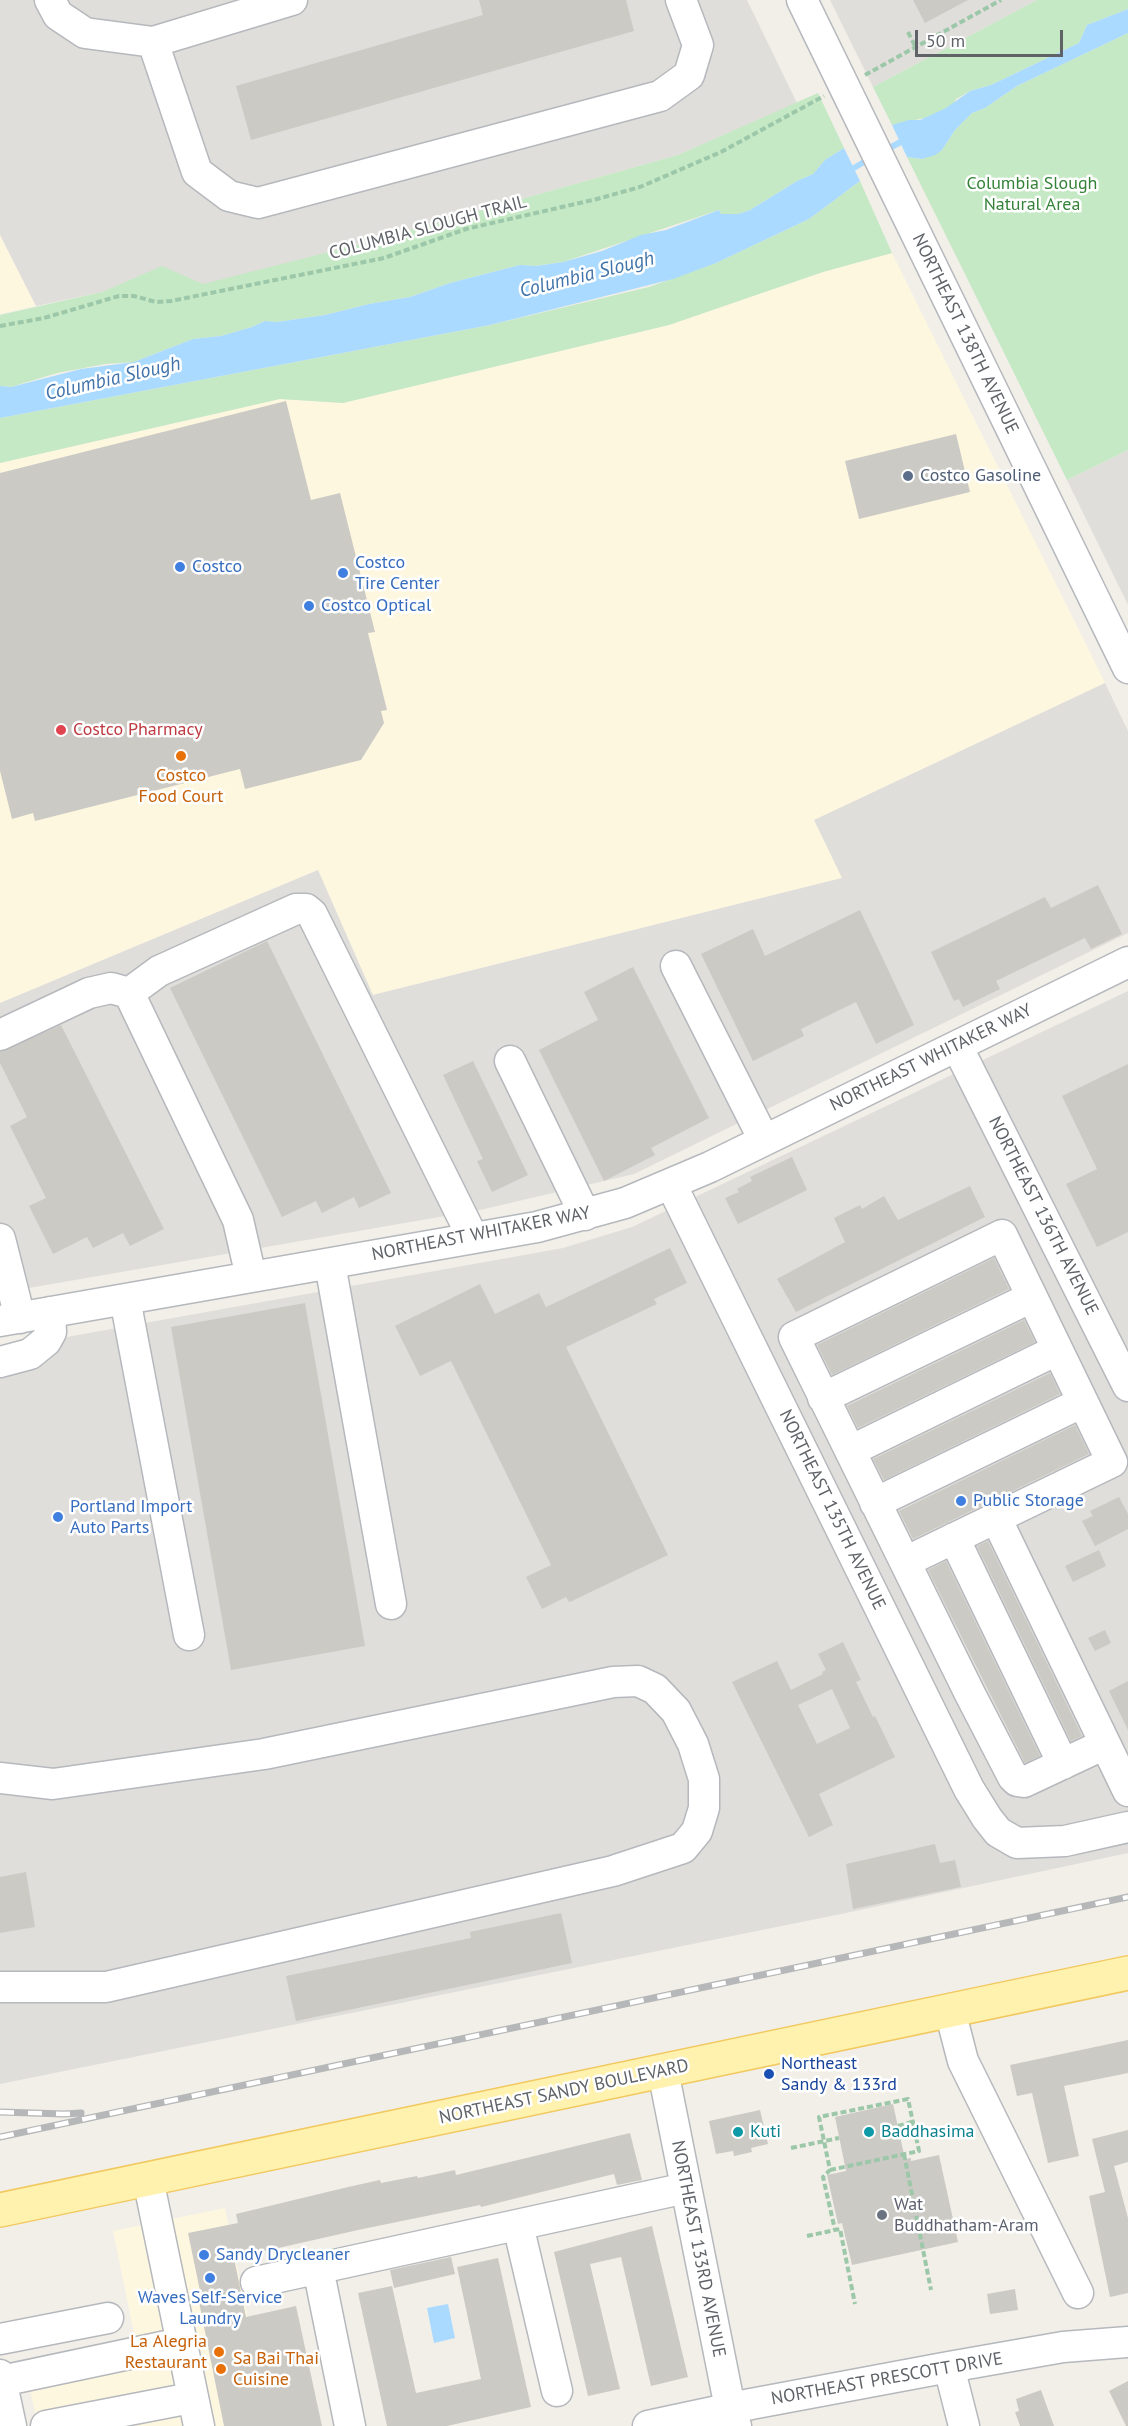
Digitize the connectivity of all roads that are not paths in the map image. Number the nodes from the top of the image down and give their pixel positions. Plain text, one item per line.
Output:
1 (50, 0) edge
2 (292, 0) edge
3 (681, 0) edge
4 (802, 0) edge
5 (153, 42) junction
6 (1128, 668) edge
7 (1128, 962) edge
8 (676, 966) dead end
9 (129, 993) junction
10 (0, 1035) edge
11 (957, 1046) junction
12 (510, 1061) dead end
13 (764, 1140) junction
14 (671, 1184) junction
15 (585, 1215) junction
16 (473, 1238) junction
17 (0, 1243) edge
18 (330, 1263) junction
19 (251, 1277) junction
20 (1032, 1297) junction
21 (125, 1299) junction
22 (50, 1312) junction
23 (10, 1319) edge
24 (1057, 1350) junction
25 (0, 1362) edge
26 (1128, 1386) edge
27 (823, 1398) junction
28 (1083, 1402) junction
29 (850, 1451) junction
30 (875, 1503) junction
31 (996, 1518) junction
32 (954, 1539) junction
33 (905, 1562) junction
34 (391, 1604) dead end
35 (189, 1635) dead end
36 (1105, 1744) junction
37 (1062, 1764) junction
38 (0, 1778) edge
39 (1128, 1791) edge
40 (1128, 1827) edge
41 (1128, 1973) edge
42 (0, 1987) edge
43 (950, 2011) junction
44 (663, 2071) junction
45 (148, 2179) junction
46 (686, 2188) junction
47 (0, 2210) edge
48 (518, 2225) junction
49 (318, 2268) junction
50 (256, 2282) dead end
51 (1078, 2293) dead end
52 (108, 2318) dead end
53 (0, 2339) edge
54 (1128, 2342) edge
55 (181, 2343) junction
56 (949, 2367) junction
57 (1, 2385) edge
58 (557, 2391) dead end
59 (195, 2412) edge
60 (733, 2417) edge
61 (11, 2426) edge
62 (46, 2426) edge
63 (350, 2426) edge
64 (648, 2426) edge
65 (964, 2426) edge

1 - 5 street
2 - 5 street
3 - 5 street
4 - 6 street, NORTHEAST 138TH AVENUE
7 - 11 street, NORTHEAST WHITAKER WAY
8 - 13 street
9 - 10 street
9 - 16 street
9 - 19 street
11 - 13 street, NORTHEAST WHITAKER WAY
11 - 26 street, NORTHEAST 136TH AVENUE
12 - 15 street
13 - 14 street, NORTHEAST WHITAKER WAY
14 - 15 street, NORTHEAST WHITAKER WAY
14 - 40 street, NORTHEAST 135TH AVENUE
15 - 16 street, NORTHEAST WHITAKER WAY
16 - 18 street, NORTHEAST WHITAKER WAY
17 - 23 street
18 - 19 street, NORTHEAST WHITAKER WAY
18 - 34 street
19 - 21 street, NORTHEAST WHITAKER WAY
20 - 24 street
20 - 27 street
20 - 27 street
21 - 22 street, NORTHEAST WHITAKER WAY
21 - 35 street
22 - 23 street, NORTHEAST WHITAKER WAY
22 - 25 street
24 - 28 street
24 - 29 street
27 - 29 street
28 - 30 street
28 - 31 street
29 - 30 street
30 - 33 street
31 - 32 street
31 - 36 street
32 - 33 street
32 - 37 street
33 - 37 street
36 - 37 street
36 - 39 street
38 - 42 street
41 - 43 main road, NORTHEAST SANDY BOULEVARD
43 - 44 main road, NORTHEAST SANDY BOULEVARD
43 - 51 street
44 - 45 main road, NORTHEAST SANDY BOULEVARD
44 - 46 street, NORTHEAST 133RD AVENUE
45 - 47 main road, NORTHEAST SANDY BOULEVARD
45 - 55 street
46 - 48 street
46 - 60 street, NORTHEAST 133RD AVENUE
48 - 49 street
48 - 58 street
49 - 50 street
49 - 63 street
52 - 53 street
54 - 56 street, NORTHEAST PRESCOTT DRIVE
55 - 57 street
55 - 59 street
56 - 60 street, NORTHEAST PRESCOTT DRIVE
56 - 65 street
57 - 61 street
59 - 62 street
60 - 64 street, NORTHEAST PRESCOTT DRIVE

